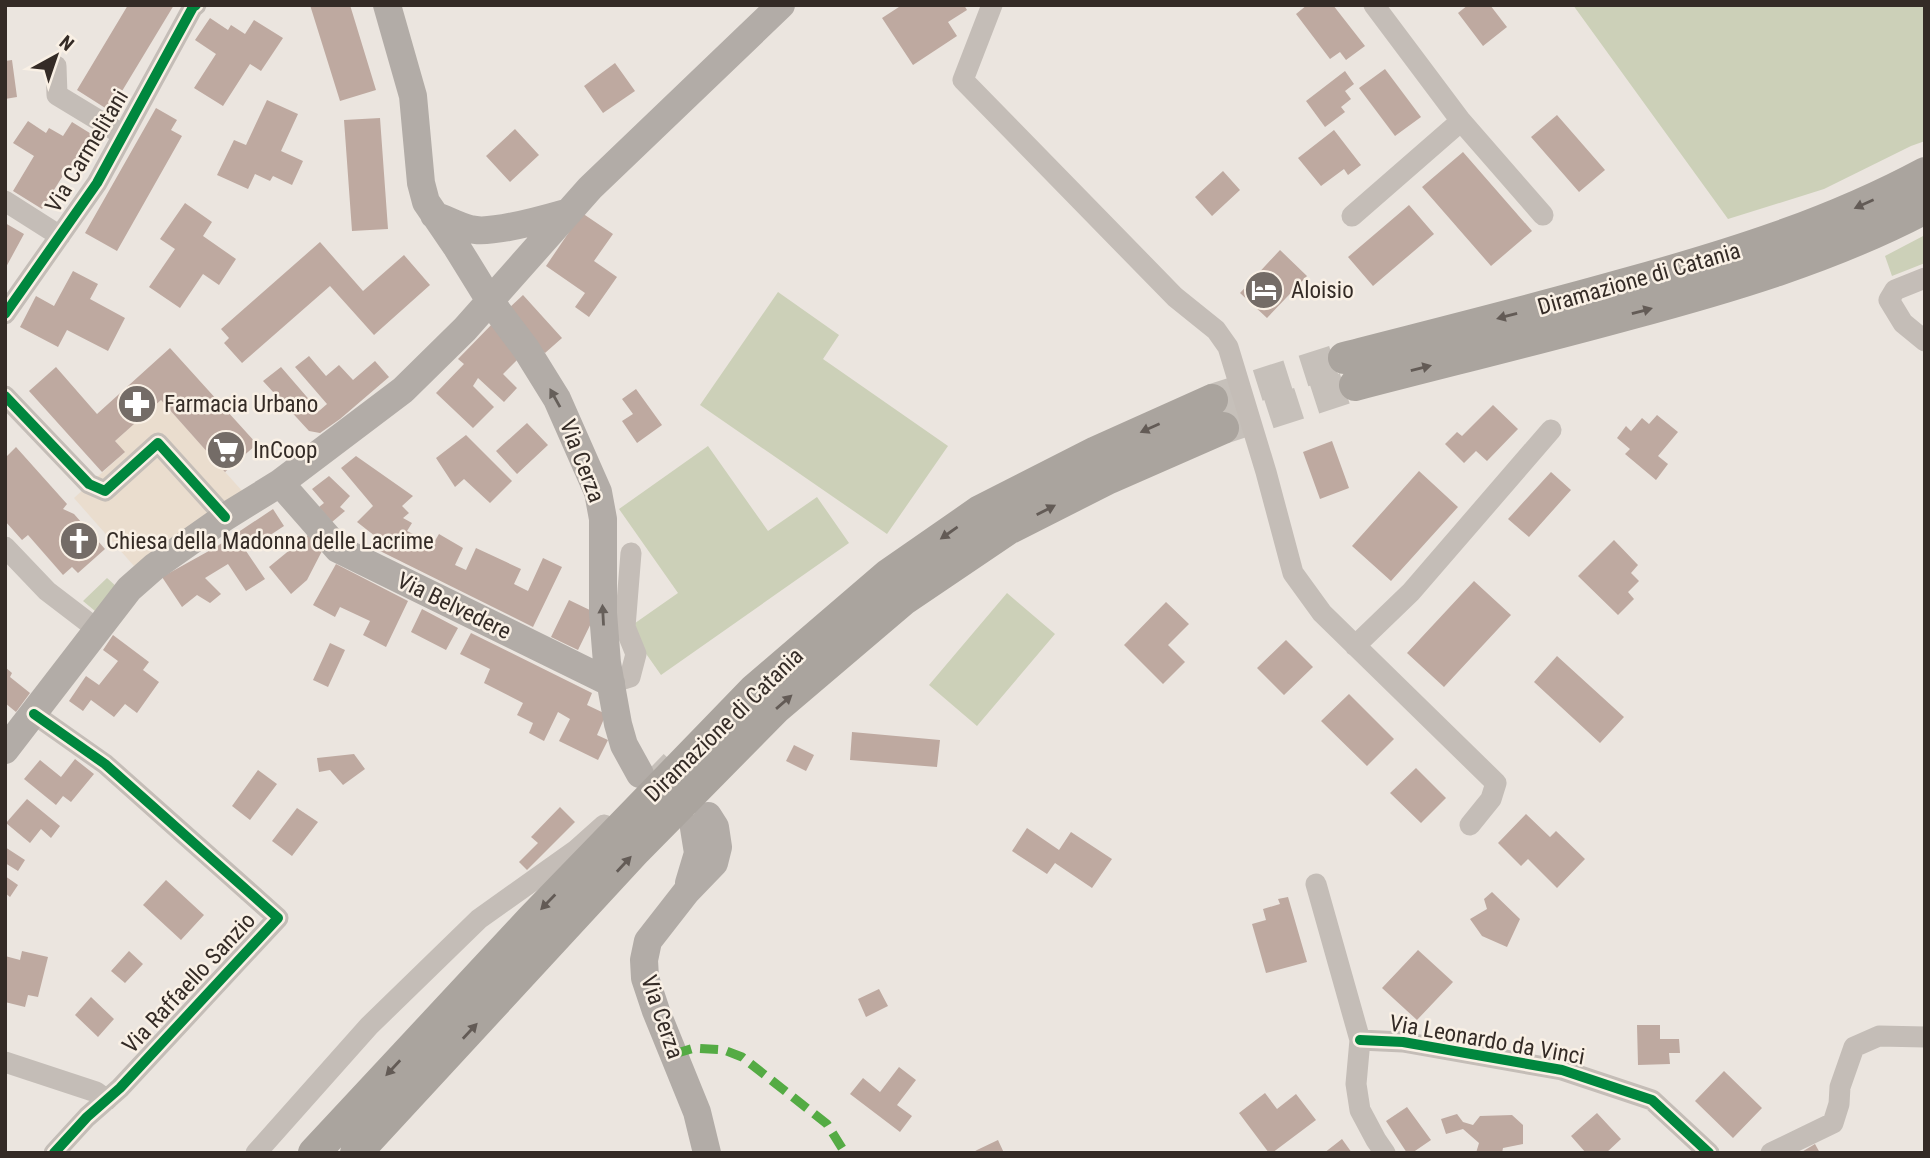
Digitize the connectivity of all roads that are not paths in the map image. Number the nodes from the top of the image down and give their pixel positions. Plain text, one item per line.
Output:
1 (196, 5) edge
2 (387, 5) edge
3 (781, 5) edge
4 (992, 5) edge
5 (1374, 5) edge
6 (56, 66) dead end
7 (1461, 121) junction
8 (123, 135) junction
9 (1925, 173) edge
10 (5, 201) edge
11 (1925, 208) edge
12 (569, 212) junction
13 (434, 215) junction
14 (1543, 215) dead end
15 (1352, 216) dead end
16 (482, 231) junction
17 (60, 236) junction
18 (456, 246) junction
19 (515, 274) junction
20 (1925, 278) edge
21 (490, 302) junction
22 (5, 314) edge
23 (1925, 341) edge
24 (5, 396) edge
25 (1551, 430) dead end
26 (279, 483) junction
27 (225, 517) junction
28 (5, 547) edge
29 (631, 553) dead end
30 (98, 631) junction
31 (1355, 646) junction
32 (611, 683) junction
33 (754, 690) junction
34 (34, 714) junction
35 (5, 750) edge
36 (647, 769) tunnel mouth
37 (701, 822) dead end
38 (1470, 825) dead end
39 (1316, 884) dead end
40 (1925, 1037) edge
41 (1360, 1040) junction
42 (5, 1062) edge
43 (107, 1100) junction
44 (54, 1153) edge
45 (256, 1153) edge
46 (314, 1153) edge
47 (356, 1153) edge
48 (707, 1153) edge
49 (1385, 1153) edge
50 (1709, 1153) edge
51 (1771, 1153) edge

1 - 8 street, Via Carmelitani
2 - 13 main road, Via Cerza
3 - 12 main road
4 - 31 street
5 - 7 street
6 - 8 street
7 - 14 street
7 - 15 street
8 - 17 street, Via Carmelitani
9 -> 11 highway, Diramazione di Catania
10 - 17 street
12 - 16 main road
12 - 19 main road
13 - 16 main road
13 - 18 main road, Via Cerza
16 - 19 main road
17 - 22 street, Via Carmelitani
18 - 19 main road
18 - 21 main road, Via Cerza
19 - 21 main road
20 - 23 street
21 - 26 main road
32 -> 21 main road, Via Cerza
24 - 27 street
25 - 31 street
26 - 27 main road
26 - 32 main road, Via Belvedere
27 - 30 main road
28 - 30 street
29 - 32 street
30 - 34 main road
31 - 38 street
32 - 36 main road, Via Cerza
33 - 45 street
33 -> 46 highway, Diramazione di Catania
47 -> 33 highway, Diramazione di Catania
34 - 35 main road
34 - 43 street, Via Raffaello Sanzio
37 - 48 main road, Via Cerza
39 - 41 street
40 - 51 street
41 - 49 street, Via Leonardo da Vinci
41 - 50 street, Via Leonardo da Vinci
42 - 43 street
43 - 44 street, Via Raffaello Sanzio

